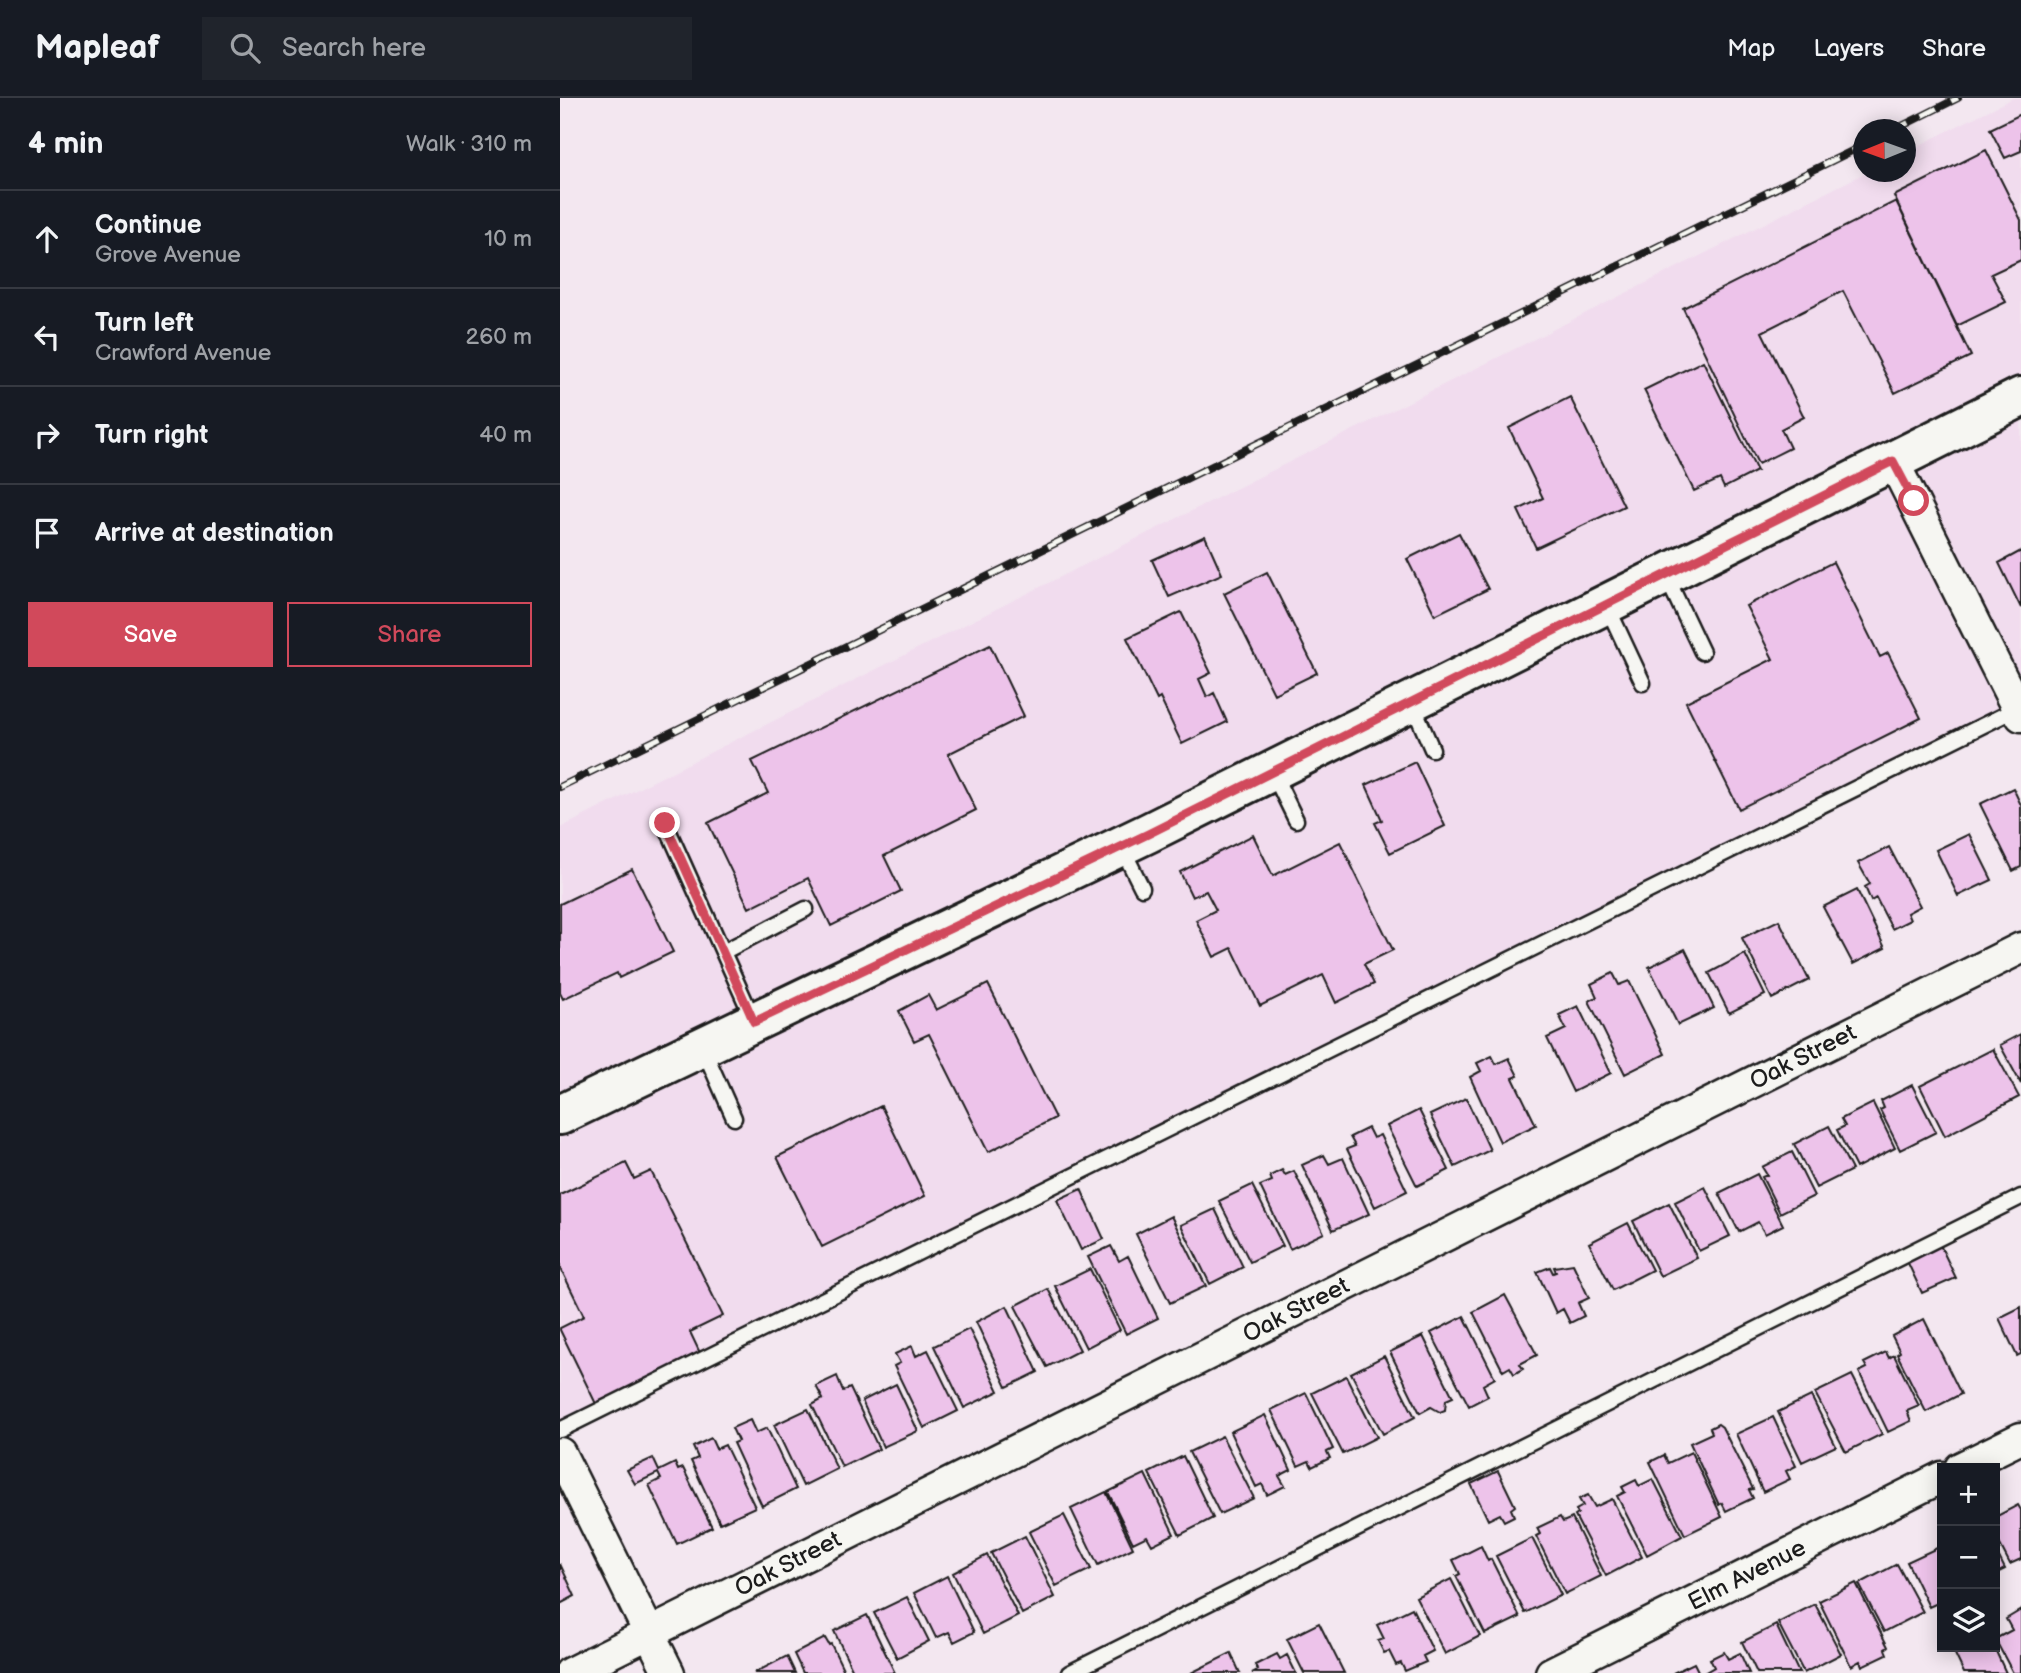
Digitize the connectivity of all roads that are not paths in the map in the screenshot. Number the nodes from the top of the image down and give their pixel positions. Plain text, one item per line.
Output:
1 (2021, 397) edge
2 (1893, 461) junction
3 (1665, 575) junction
4 (1606, 604) junction
5 (1702, 652) dead end
6 (1643, 684) dead end
7 (1412, 702) junction
8 (2020, 710) edge
9 (1432, 749) dead end
10 (1272, 772) junction
11 (1296, 820) dead end
12 (665, 823) dead end
13 (1121, 847) junction
14 (1142, 888) dead end
15 (806, 909) dead end
16 (2021, 948) edge
17 (723, 952) junction
18 (754, 1022) junction
19 (702, 1047) junction
20 (560, 1115) edge
21 (734, 1118) dead end
22 (2021, 1196) edge
23 (560, 1430) edge
24 (2021, 1438) edge
25 (560, 1453) edge
26 (1970, 1463) edge
27 (1937, 1480) edge
28 (649, 1633) junction
29 (570, 1673) edge
30 (669, 1673) edge
31 (1069, 1673) edge
32 (1551, 1673) edge

1 - 2 street
2 - 3 street
2 - 8 street
3 - 4 street
3 - 5 lane
4 - 6 lane
4 - 7 street
7 - 9 lane
7 - 10 street
8 - 23 lane
10 - 11 lane
10 - 13 street
12 - 17 lane
13 - 14 lane
13 - 18 street
15 - 17 lane
16 - 28 street, Oak Street
17 - 18 lane
18 - 19 street
19 - 20 street
19 - 21 lane
22 - 31 lane
24 - 26 street
25 - 28 street
27 - 32 street, Elm Avenue
28 - 29 street, Oak Street
28 - 30 street

